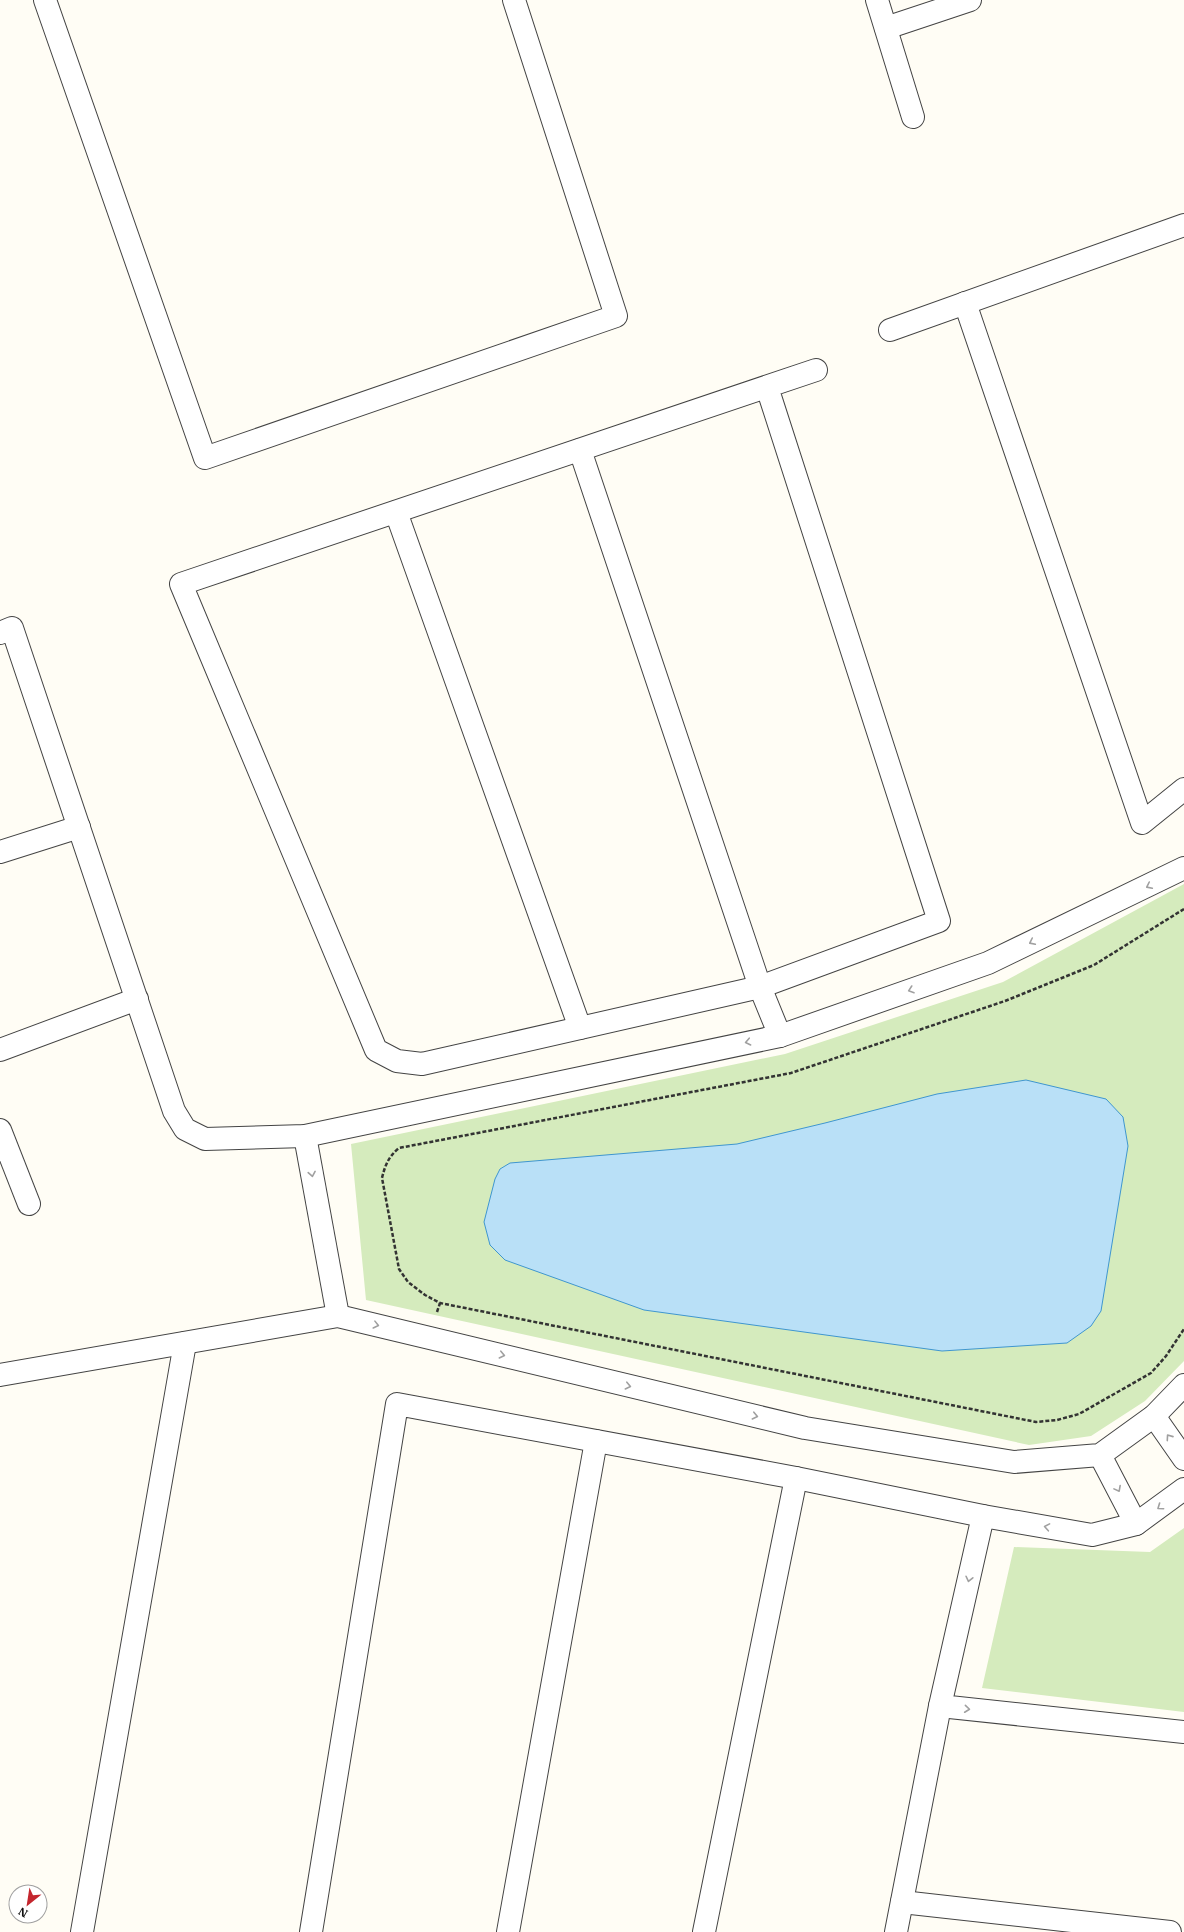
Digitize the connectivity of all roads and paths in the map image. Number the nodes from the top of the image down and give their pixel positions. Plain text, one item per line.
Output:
1 (45, 0) edge
2 (514, 0) edge
3 (877, 0) edge
4 (970, 0) edge
5 (886, 28) junction
6 (913, 117) dead end
7 (1184, 225) edge
8 (965, 303) junction
9 (890, 330) dead end
10 (816, 370) dead end
11 (767, 387) junction
12 (580, 450) junction
13 (396, 512) junction
14 (0, 633) edge
15 (1184, 789) edge
16 (79, 827) junction
17 (0, 852) edge
18 (1184, 868) edge
19 (1184, 909) edge
20 (760, 987) junction
21 (137, 999) junction
22 (580, 1028) junction
23 (780, 1036) junction
24 (0, 1050) edge
25 (0, 1130) edge
26 (305, 1136) junction
27 (29, 1204) dead end
28 (338, 1316) junction
29 (1184, 1329) edge
30 (185, 1343) junction
31 (0, 1375) edge
32 (1184, 1385) edge
33 (1154, 1416) junction
34 (596, 1441) junction
35 (1100, 1454) junction
36 (1184, 1459) edge
37 (796, 1478) junction
38 (1184, 1490) edge
39 (983, 1516) junction
40 (1136, 1524) junction
41 (940, 1706) junction
42 (1184, 1732) edge
43 (902, 1902) junction
44 (82, 1932) edge
45 (311, 1932) edge
46 (508, 1932) edge
47 (704, 1932) edge
48 (896, 1932) edge
49 (1170, 1932) edge

1 - 2 street
3 - 5 street
4 - 5 street
5 - 6 street
7 - 8 street
8 - 9 street
8 - 15 street
10 - 11 street
11 - 12 street
11 - 20 street
12 - 13 street
12 - 20 street
13 - 22 street
13 - 22 street
14 - 16 street
16 - 17 street
16 - 21 street
18 -> 23 street
19 - 29 path
20 - 22 street
20 - 23 street
21 - 24 street
21 - 26 street
23 -> 26 street
25 - 27 street
26 -> 28 street
28 - 30 street
28 -> 35 street
30 - 31 street
30 - 44 street
32 - 33 street
33 - 35 street
36 -> 33 street
34 - 37 street
34 - 45 street
34 - 46 street
35 -> 40 street
37 - 39 street
37 - 47 street
38 -> 40 street
40 -> 39 street
39 -> 41 street
41 -> 42 street
41 - 43 street
43 - 48 street
43 - 49 street

